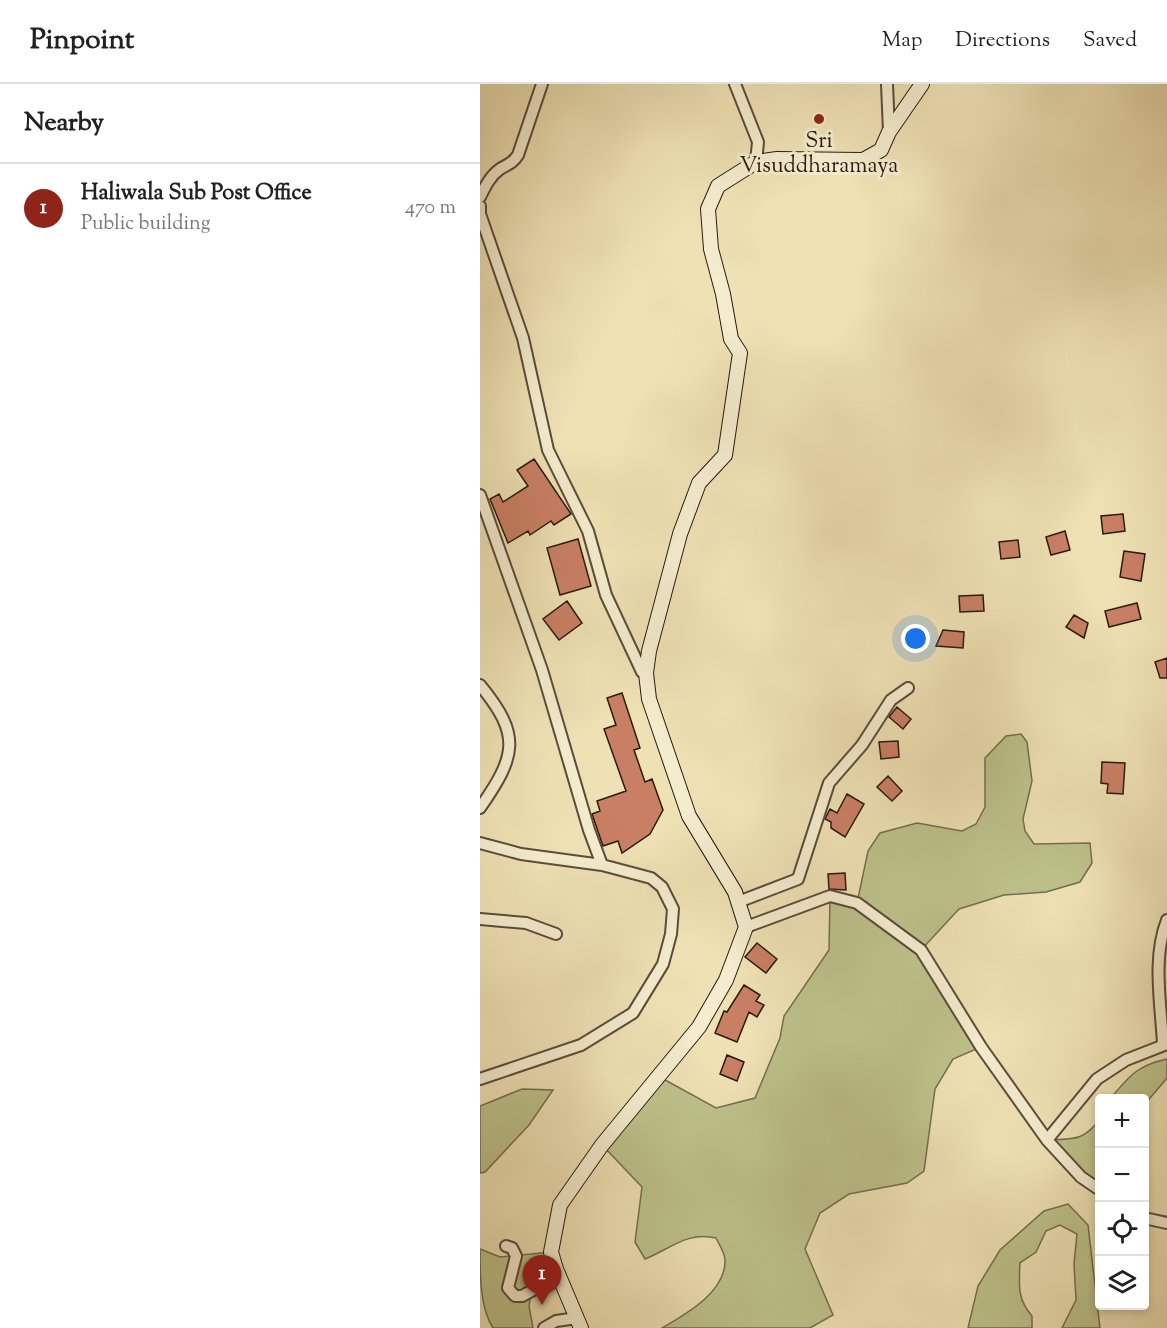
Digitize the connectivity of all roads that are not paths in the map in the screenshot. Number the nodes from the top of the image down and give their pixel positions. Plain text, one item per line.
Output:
1 (542, 84) edge
2 (735, 84) edge
3 (887, 84) edge
4 (922, 84) edge
5 (889, 132) junction
6 (756, 162) junction
7 (480, 197) edge
8 (480, 206) edge
9 (480, 495) edge
10 (646, 673) junction
11 (480, 685) edge
12 (908, 688) dead end
13 (480, 807) edge
14 (480, 843) edge
15 (602, 865) junction
16 (738, 902) junction
17 (480, 919) edge
18 (1167, 920) edge
19 (746, 927) junction
20 (556, 934) dead end
21 (1165, 1044) edge
22 (480, 1079) edge
23 (1047, 1140) junction
24 (1095, 1187) edge
25 (1149, 1219) edge
26 (1167, 1223) edge
27 (506, 1246) dead end
28 (559, 1276) junction
29 (579, 1323) edge
30 (544, 1328) edge

1 - 7 street
2 - 6 street
3 - 5 street
4 - 5 main road
5 - 6 main road
6 - 10 main road
8 - 10 street
9 - 15 street
10 - 16 main road
11 - 13 street
12 - 16 street
14 - 15 street
15 - 22 street
16 - 19 main road
17 - 20 street
18 - 21 street
19 - 23 street
19 - 28 main road
21 - 23 street
23 - 24 street
25 - 26 street
27 - 28 street
28 - 29 main road
29 - 30 street

